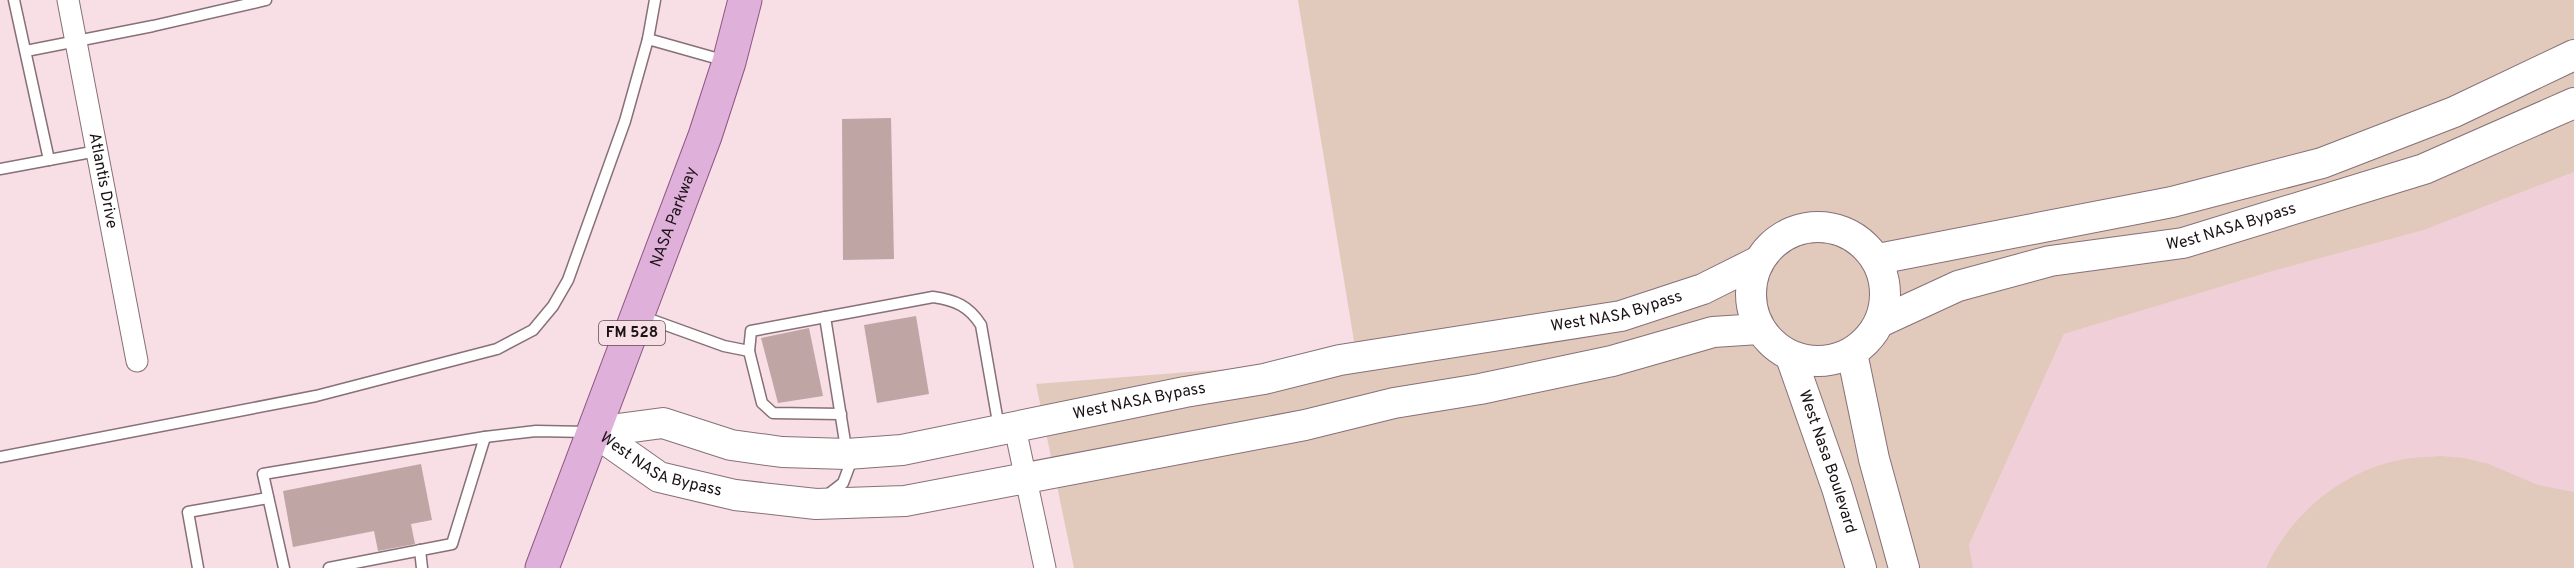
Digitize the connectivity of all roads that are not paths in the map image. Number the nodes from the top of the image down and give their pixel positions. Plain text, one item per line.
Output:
1 (14, 0) edge
2 (68, 0) edge
3 (266, 0) edge
4 (655, 0) edge
5 (745, 0) edge
6 (648, 39) junction
7 (76, 42) junction
8 (26, 51) junction
9 (2574, 55) edge
10 (729, 62) junction
11 (2574, 103) edge
12 (97, 151) junction
13 (49, 160) junction
14 (0, 170) edge
15 (1878, 259) junction
16 (1759, 261) junction
17 (638, 315) junction
18 (825, 317) junction
19 (1880, 322) junction
20 (1759, 329) junction
21 (749, 351) junction
22 (1852, 353) junction
23 (1791, 357) junction
24 (137, 361) dead end
25 (841, 414) junction
26 (1008, 429) junction
27 (595, 432) junction
28 (485, 437) junction
29 (847, 454) junction
30 (0, 457) edge
31 (1027, 477) junction
32 (268, 498) junction
33 (816, 504) junction
34 (420, 550) junction
35 (198, 568) edge
36 (284, 568) edge
37 (329, 568) edge
38 (422, 568) edge
39 (542, 568) edge
40 (1045, 568) edge
41 (1861, 568) edge
42 (1904, 568) edge

1 - 8 lane
2 - 7 street, Atlantis Drive
3 - 7 lane
4 - 6 lane
5 - 10 main road, NASA Parkway / FM 528
6 - 10 lane
6 - 30 lane
7 - 8 lane
7 - 12 street, Atlantis Drive
8 - 13 lane
9 - 15 street
10 - 17 main road, NASA Parkway / FM 528
11 - 19 street, West NASA Bypass
12 - 13 lane
12 - 24 street, Atlantis Drive
13 - 14 lane
15 - 16 street, West NASA Bypass
15 - 19 street, West NASA Bypass
16 - 20 street, West NASA Bypass
16 - 26 street, West NASA Bypass
17 - 21 lane
17 - 27 main road, NASA Parkway / FM 528
18 - 21 lane
18 - 25 lane
18 - 26 lane
19 - 22 street, West NASA Bypass
20 - 23 street, West NASA Bypass
20 - 31 street, West NASA Bypass
21 - 25 lane
22 - 23 street, West NASA Bypass
22 - 42 street
23 - 41 street, West Nasa Boulevard
25 - 29 lane
26 - 29 street, West NASA Bypass
26 - 31 street
27 - 28 lane
27 - 29 street, West NASA Bypass
27 - 33 street, West NASA Bypass
27 - 39 main road, FM 528
28 - 32 lane
28 - 34 lane
29 - 33 lane
31 - 33 street, West NASA Bypass
31 - 40 street
32 - 35 lane
32 - 36 lane
34 - 37 lane
34 - 38 lane

